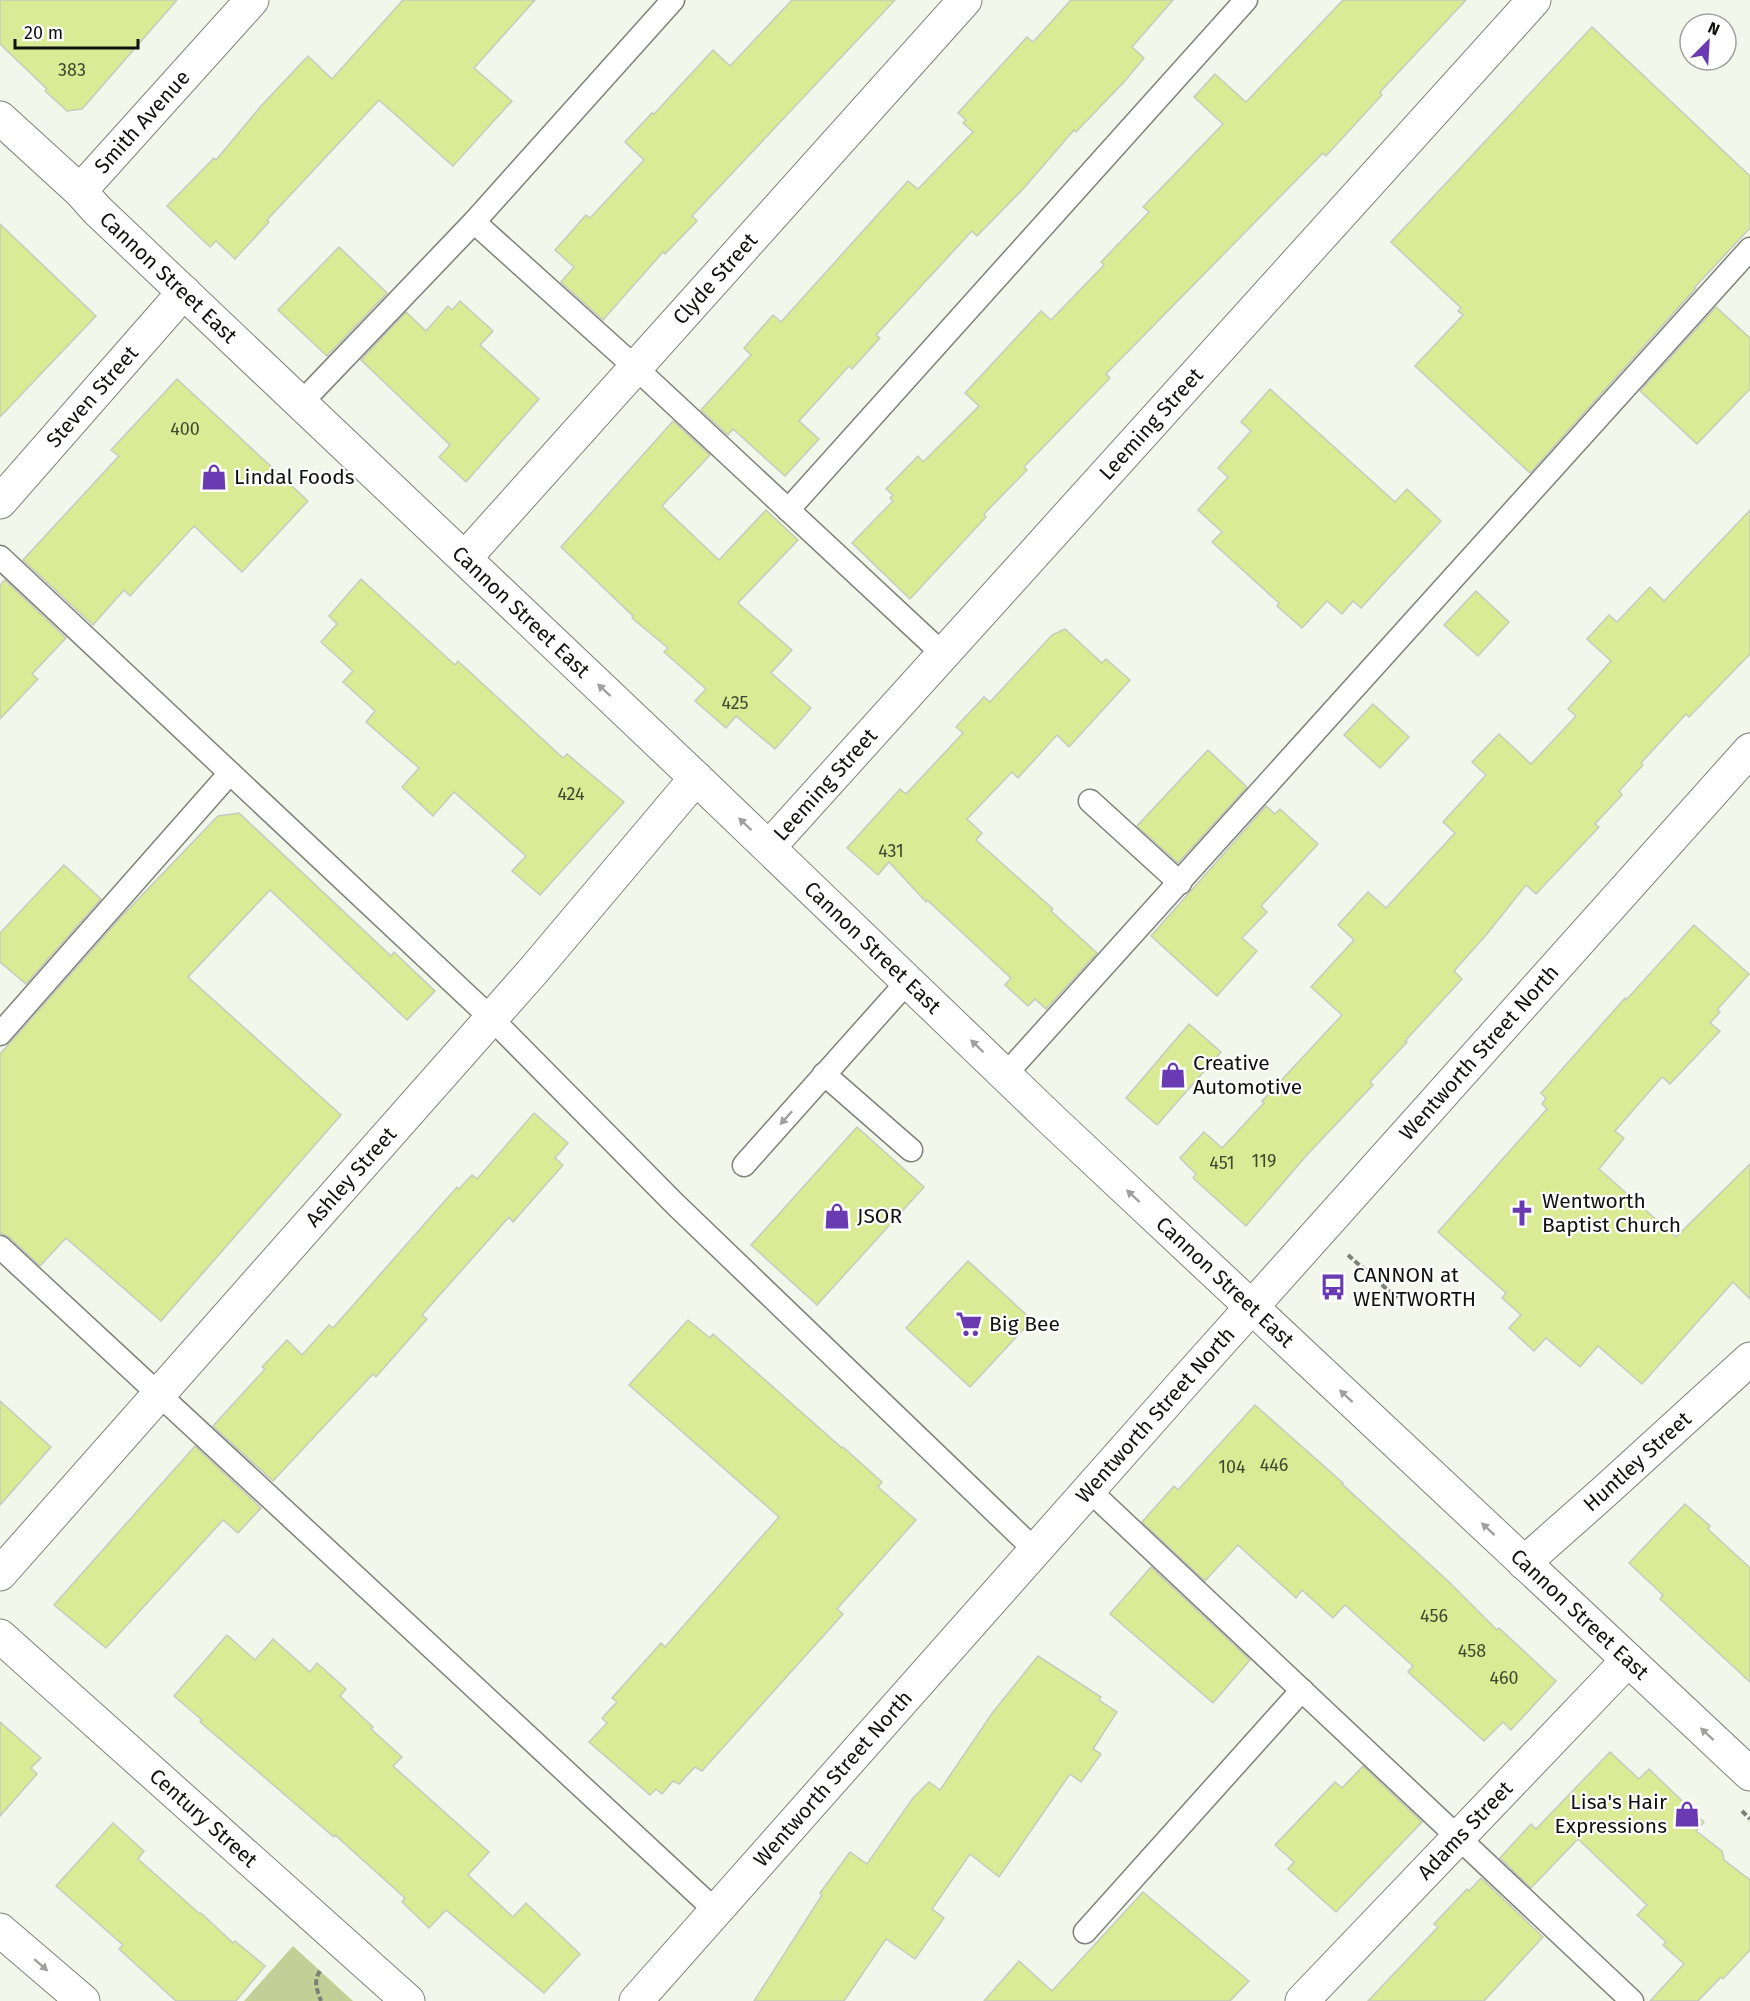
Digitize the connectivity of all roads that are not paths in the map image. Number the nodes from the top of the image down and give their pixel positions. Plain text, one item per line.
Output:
1 (252, 0) edge
2 (674, 0) edge
3 (965, 0) edge
4 (1246, 0) edge
5 (1534, 0) edge
6 (0, 118) edge
7 (80, 191) junction
8 (474, 222) junction
9 (1750, 249) edge
10 (184, 292) junction
11 (636, 368) junction
12 (300, 404) junction
13 (0, 502) edge
14 (788, 510) junction
15 (0, 557) edge
16 (465, 558) junction
17 (944, 655) junction
18 (1750, 750) edge
19 (230, 773) junction
20 (696, 777) junction
21 (1090, 801) dead end
22 (769, 847) junction
23 (1180, 883) junction
24 (908, 981) junction
25 (491, 1018) junction
26 (0, 1034) edge
27 (824, 1074) junction
28 (1006, 1074) junction
29 (911, 1150) dead end
30 (744, 1165) dead end
31 (0, 1247) edge
32 (1251, 1308) junction
33 (1750, 1359) edge
34 (159, 1394) junction
35 (1089, 1490) junction
36 (1035, 1550) junction
37 (1524, 1563) junction
38 (0, 1574) edge
39 (0, 1636) edge
40 (1628, 1660) junction
41 (1302, 1689) junction
42 (1750, 1774) edge
43 (1459, 1838) junction
44 (716, 1911) junction
45 (0, 1930) edge
46 (1085, 1932) dead end
47 (83, 2001) edge
48 (408, 2001) edge
49 (636, 2001) edge
50 (1302, 2001) edge
51 (1632, 2001) edge

1 - 7 street, Smith Avenue
2 - 8 lane
3 - 11 street, Clyde Street
4 - 14 lane
5 - 17 street, Leeming Street
6 - 7 street, Cannon Street East
7 - 10 street, Cannon Street East
8 - 11 lane
8 - 12 lane
9 - 23 lane
10 - 12 street, Cannon Street East
10 - 13 street, Steven Street
11 - 14 lane
11 - 16 street, Clyde Street
12 - 16 street, Cannon Street East
14 - 17 lane
15 - 19 lane
20 -> 16 street, Cannon Street East
17 - 22 street, Leeming Street
18 - 32 street, Wentworth Street North
19 - 25 lane
19 - 26 lane
22 -> 20 street, Cannon Street East
20 - 25 street, Ashley Street
21 - 23 lane
22 - 24 street, Cannon Street East
23 - 28 lane
24 - 27 lane
28 -> 24 street, Cannon Street East
25 - 34 street, Ashley Street
25 - 36 lane
27 - 29 lane
27 -> 30 lane
32 -> 28 street, Cannon Street East
31 - 34 lane
32 - 35 street, Wentworth Street North
37 -> 32 street, Cannon Street East
33 - 37 street, Huntley Street
34 - 38 street, Ashley Street
34 - 44 lane
35 - 36 street, Wentworth Street North
35 - 41 lane
36 - 44 street, Wentworth Street North
37 - 40 street, Cannon Street East
39 - 48 street, Century Street
42 -> 40 street, Cannon Street East
40 - 43 street, Adams Street
41 - 43 lane
41 - 46 lane
43 - 50 street, Adams Street
43 - 51 lane
44 - 49 street, Wentworth Street North
45 -> 47 street

